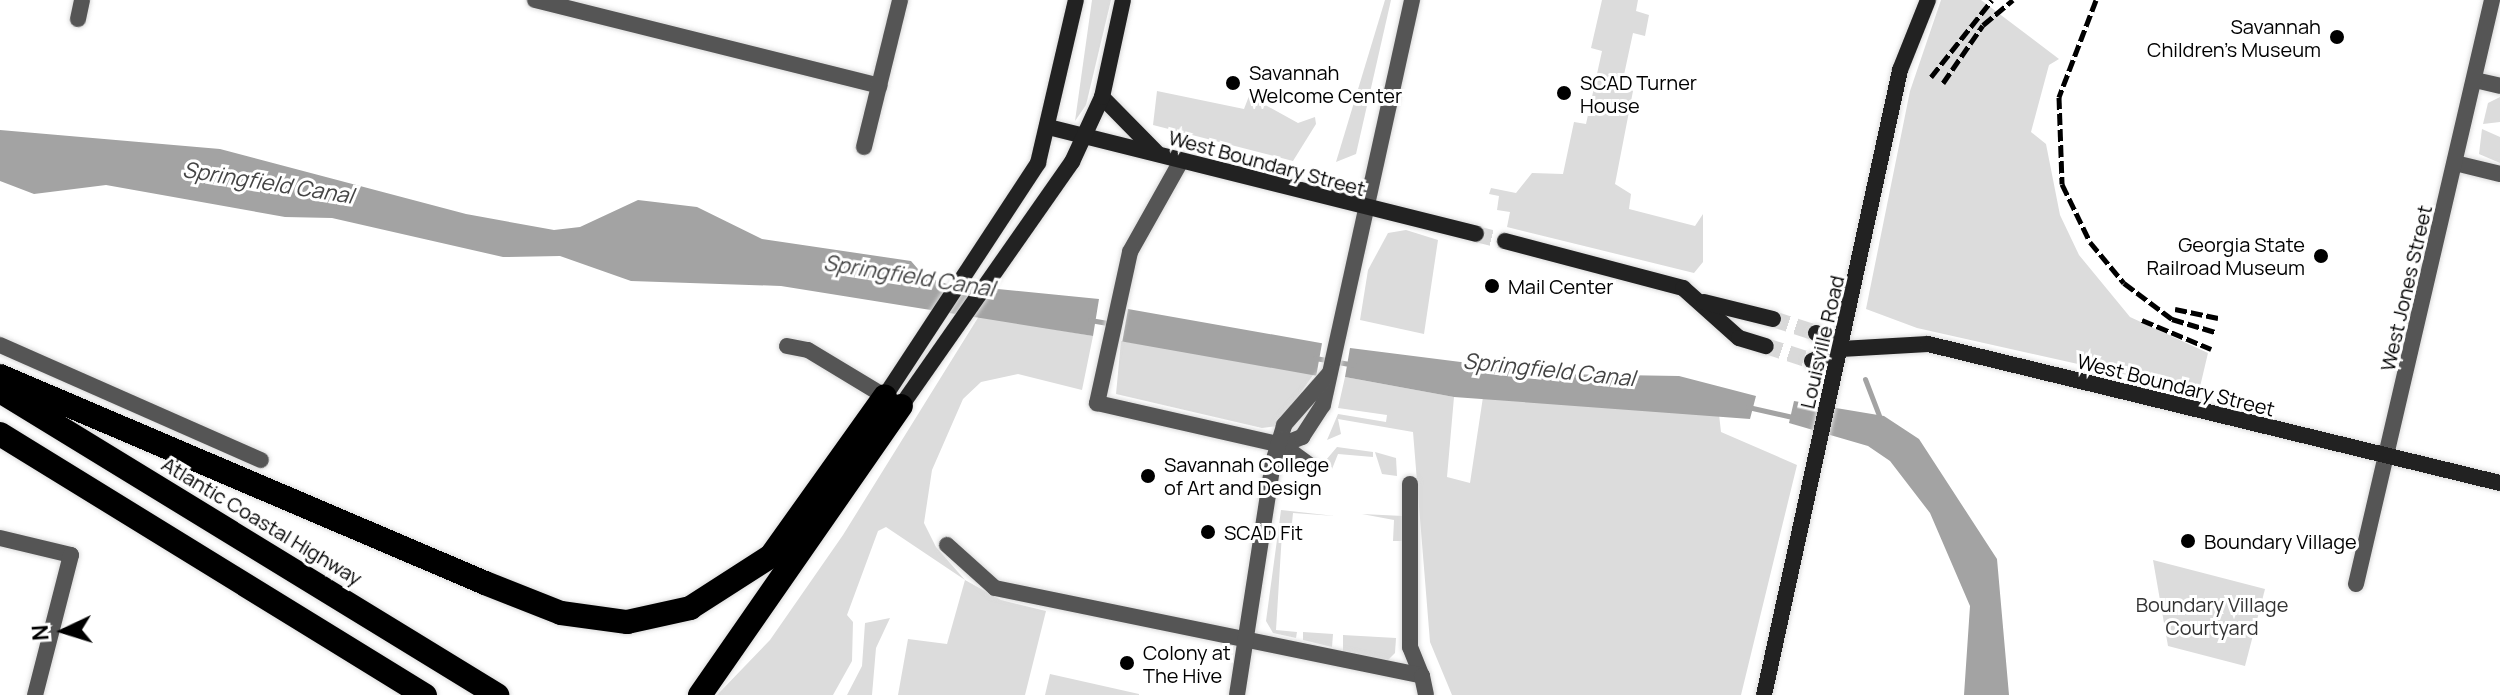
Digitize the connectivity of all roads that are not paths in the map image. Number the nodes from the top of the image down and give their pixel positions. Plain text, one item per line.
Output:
1 (82, 0) edge
2 (535, 0) edge
3 (900, 0) edge
4 (1076, 0) edge
5 (1123, 0) edge
6 (1412, 0) edge
7 (1928, 0) edge
8 (2492, 0) edge
9 (571, 4) edge
10 (78, 19) dead end
11 (2475, 80) junction
12 (879, 86) junction
13 (2500, 86) edge
14 (1102, 97) junction
15 (1048, 127) junction
16 (1084, 137) junction
17 (864, 147) dead end
18 (1162, 156) junction
19 (1181, 161) junction
20 (2455, 163) junction
21 (2500, 174) edge
22 (1363, 209) junction
23 (1476, 234) tunnel mouth
24 (1505, 241) tunnel mouth
25 (1704, 302) junction
26 (1773, 319) tunnel mouth
27 (1816, 333) tunnel mouth
28 (0, 345) edge
29 (787, 346) dead end
30 (1766, 346) tunnel mouth
31 (1841, 349) junction
32 (1812, 361) tunnel mouth
33 (0, 376) edge
34 (0, 391) edge
35 (893, 401) junction
36 (0, 434) edge
37 (1282, 445) junction
38 (2387, 456) junction
39 (261, 460) dead end
40 (1311, 466) dead end
41 (2500, 483) edge
42 (1410, 484) dead end
43 (0, 538) edge
44 (947, 545) dead end
45 (2356, 584) dead end
46 (1247, 645) junction
47 (1422, 676) junction
48 (35, 695) edge
49 (425, 695) edge
50 (497, 695) edge
51 (700, 695) edge
52 (1237, 695) edge
53 (1426, 695) edge
54 (1764, 695) edge

1 - 10 street
2 - 9 street
3 - 12 street
4 - 15 main road
5 - 14 main road
6 - 22 street
7 - 31 main road, Louisville Road
8 - 11 street, West Jones Street
9 - 12 street
11 - 13 street
11 - 20 street, West Jones Street
12 - 17 street
14 - 16 main road
14 - 18 main road
15 - 16 main road, West Boundary Street
15 - 35 main road
16 - 18 main road, West Boundary Street
16 - 35 main road
18 - 19 main road, West Boundary Street
19 - 22 main road, West Boundary Street
19 - 37 street
20 - 21 street
20 - 38 street, West Jones Street
22 - 23 main road, West Boundary Street
22 - 37 street
24 - 25 main road
25 - 26 main road
25 - 30 main road
27 - 31 main road
28 - 39 street
29 - 35 street
31 - 32 main road, West Boundary Street
31 - 38 main road, West Boundary Street
31 - 54 main road, Louisville Road
33 - 35 highway
34 - 50 highway, Atlantic Coastal Highway
35 - 51 highway
36 - 49 highway
37 - 40 street
37 - 46 street
38 - 41 main road, West Boundary Street
38 - 45 street, West Jones Street
42 - 47 street
43 - 48 street
44 - 46 street
46 - 47 street
46 - 52 street
47 - 53 street

